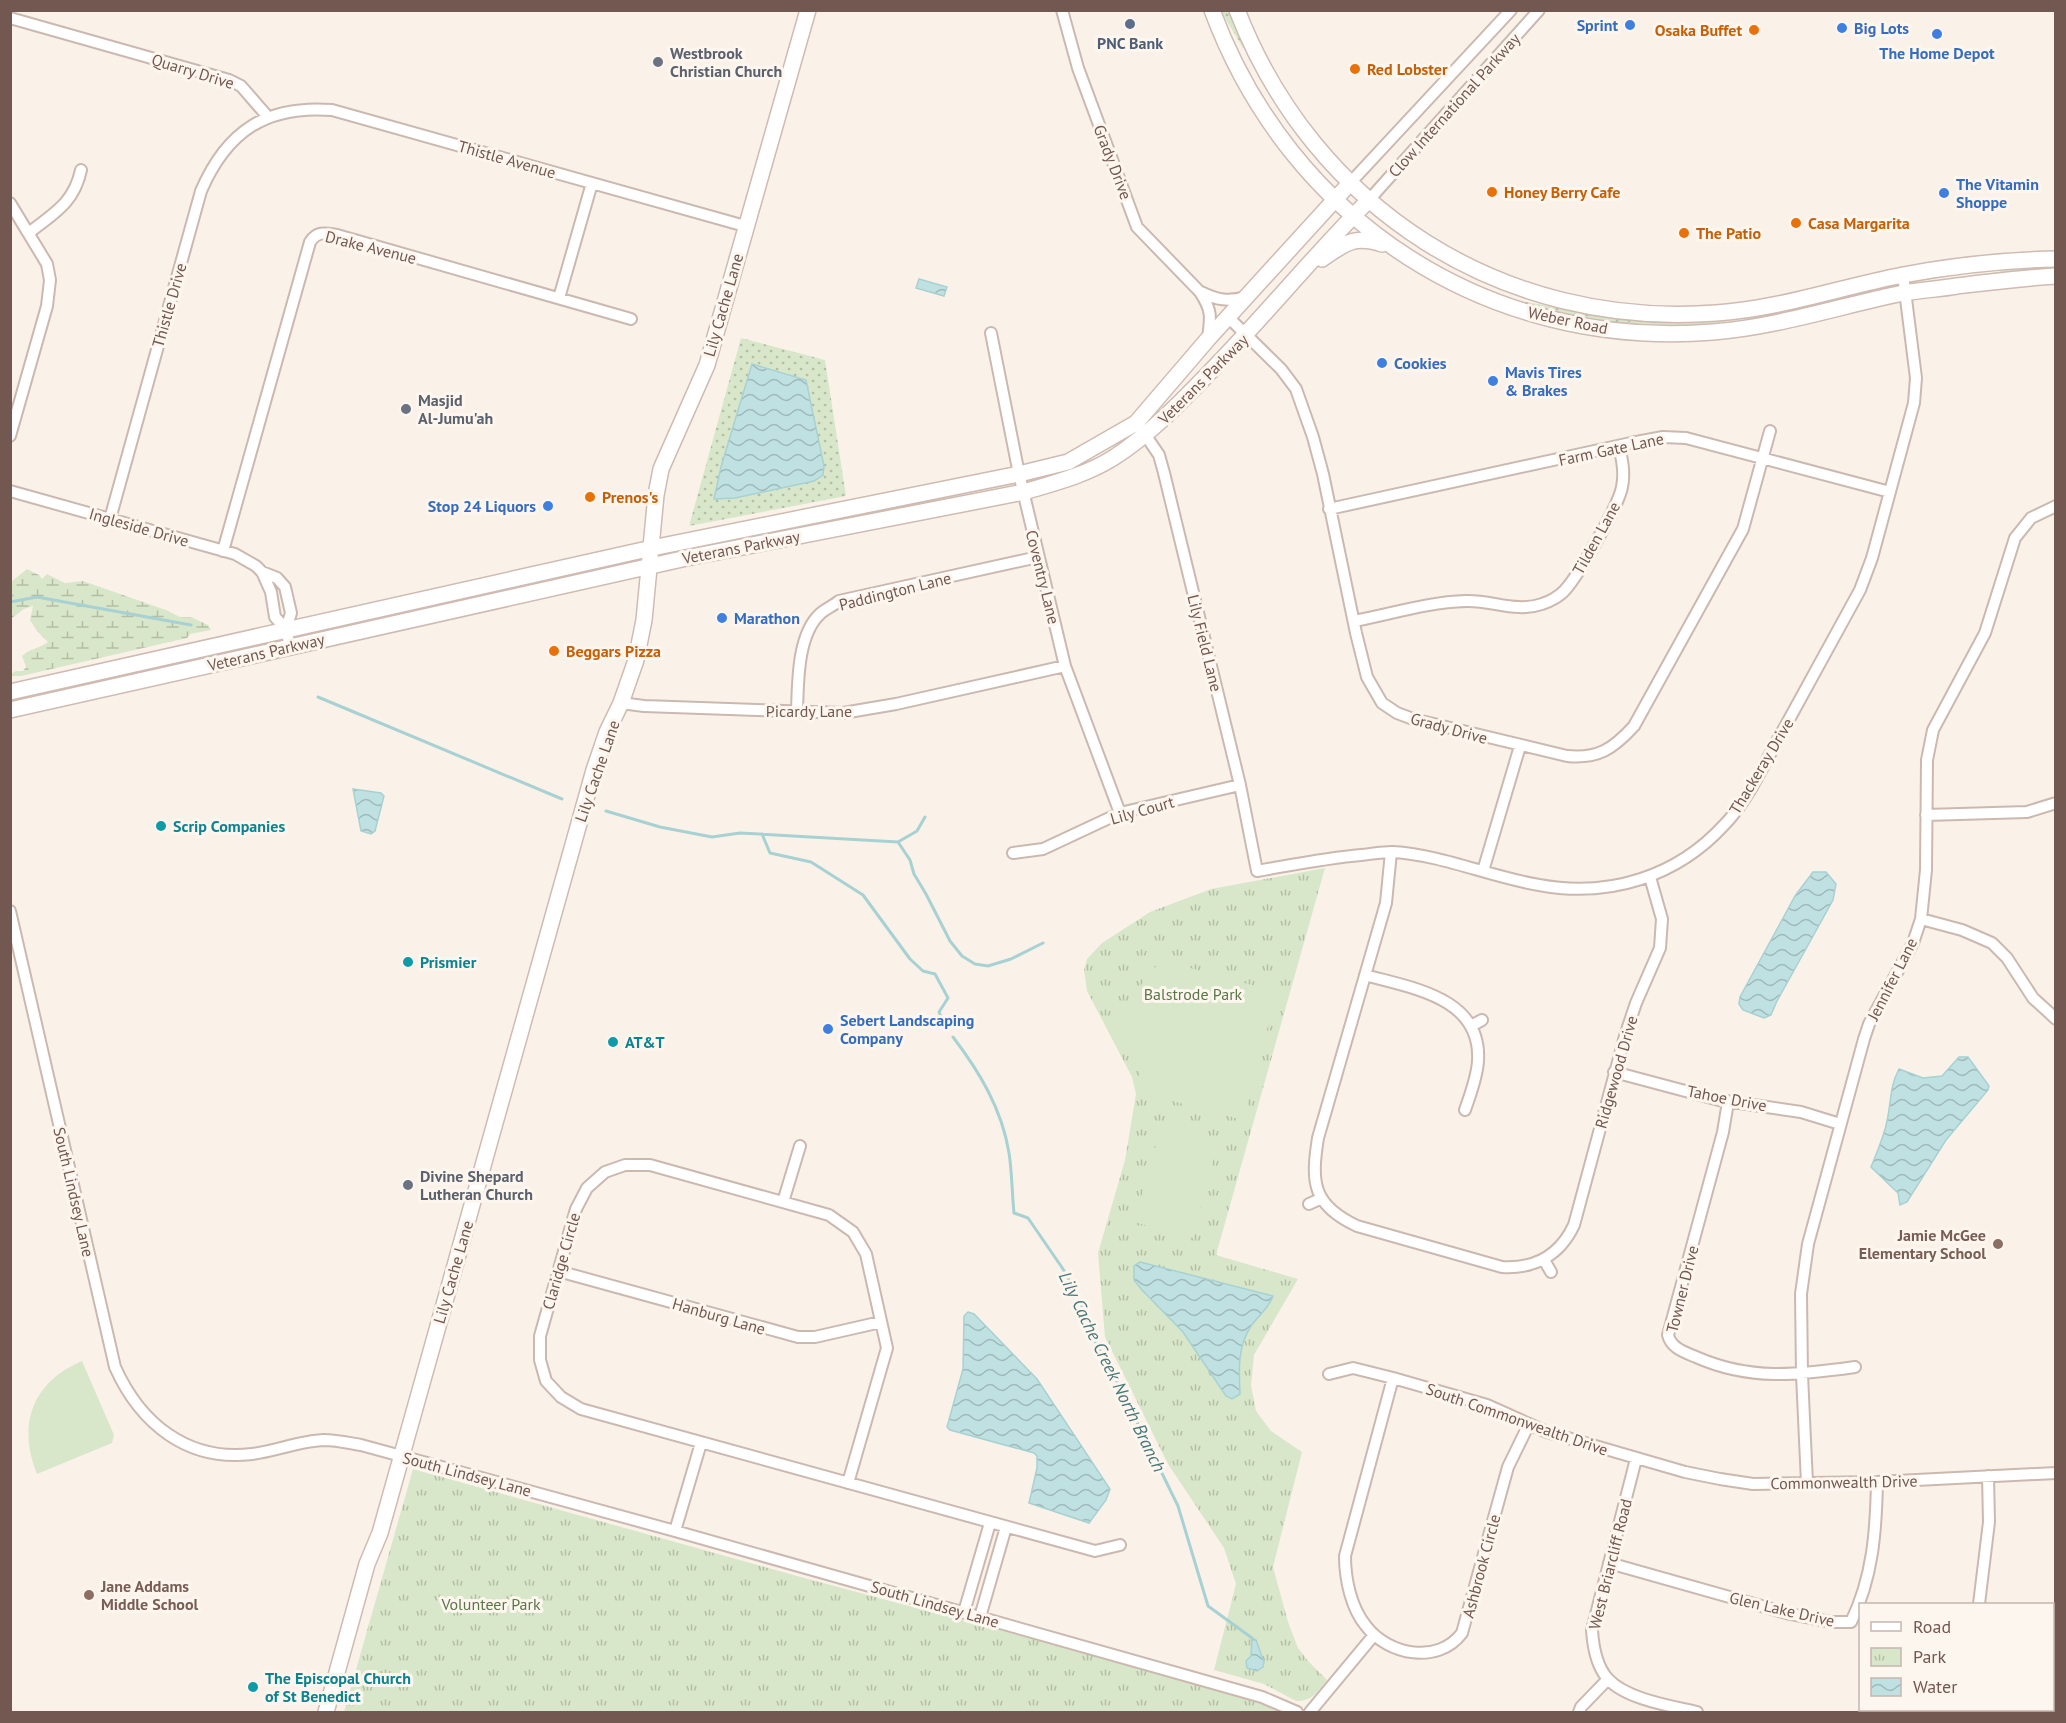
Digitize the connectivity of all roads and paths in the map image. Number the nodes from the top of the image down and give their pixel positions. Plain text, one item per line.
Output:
1 (808, 10) edge
2 (1062, 10) edge
3 (1212, 10) edge
4 (1237, 10) edge
5 (1511, 10) edge
6 (1539, 10) edge
7 (10, 18) edge
8 (268, 117) junction
9 (81, 170) dead end
10 (1351, 182) junction
11 (592, 183) junction
12 (1335, 199) junction
13 (1369, 200) junction
14 (10, 203) edge
15 (1353, 216) junction
16 (745, 226) junction
17 (30, 232) junction
18 (1391, 248) junction
19 (2055, 258) edge
20 (1302, 272) junction
21 (1904, 275) junction
22 (2055, 276) edge
23 (1200, 292) junction
24 (1905, 293) junction
25 (1248, 296) junction
26 (559, 298) junction
27 (1228, 317) junction
28 (631, 319) dead end
29 (991, 333) dead end
30 (1247, 334) junction
31 (1208, 339) junction
32 (1141, 428) junction
33 (1770, 430) dead end
34 (10, 436) edge
35 (1619, 446) junction
36 (1763, 458) junction
37 (1019, 474) junction
38 (10, 491) edge
39 (1024, 492) junction
40 (1890, 492) junction
41 (2055, 506) edge
42 (1329, 509) junction
43 (110, 519) junction
44 (652, 548) junction
45 (224, 550) junction
46 (1038, 557) junction
47 (649, 567) junction
48 (1354, 621) junction
49 (286, 629) junction
50 (290, 647) junction
51 (1065, 666) junction
52 (10, 692) edge
53 (621, 703) junction
54 (10, 710) edge
55 (797, 712) junction
56 (1520, 746) junction
57 (1240, 785) junction
58 (2055, 803) edge
59 (1120, 813) junction
60 (1926, 815) junction
61 (1391, 852) junction
62 (1013, 853) dead end
63 (1257, 871) joint
64 (1483, 871) junction
65 (1650, 877) junction
66 (10, 911) edge
67 (1921, 919) junction
68 (1365, 975) junction
69 (2055, 1019) edge
70 (1482, 1020) dead end
71 (1471, 1026) junction
72 (1614, 1072) junction
73 (1728, 1102) junction
74 (1465, 1110) dead end
75 (1840, 1124) junction
76 (800, 1146) dead end
77 (1320, 1199) junction
78 (783, 1202) junction
79 (1309, 1204) dead end
80 (1544, 1260) junction
81 (558, 1271) junction
82 (1551, 1272) dead end
83 (881, 1322) junction
84 (1855, 1367) dead end
85 (1329, 1374) dead end
86 (1802, 1375) junction
87 (1393, 1378) junction
88 (1529, 1424) junction
89 (701, 1443) junction
90 (402, 1457) junction
91 (1636, 1459) junction
92 (2055, 1473) edge
93 (1988, 1476) junction
94 (1877, 1482) junction
95 (848, 1483) junction
96 (1807, 1483) junction
97 (990, 1523) junction
98 (1006, 1527) junction
99 (675, 1531) junction
100 (380, 1533) junction
101 (1120, 1545) dead end
102 (1609, 1563) junction
103 (1860, 1603) edge
104 (1978, 1603) edge
105 (1859, 1606) edge
106 (964, 1612) junction
107 (980, 1617) junction
108 (1374, 1635) junction
109 (1608, 1679) junction
110 (326, 1713) edge
111 (336, 1713) edge
112 (1297, 1713) edge
113 (1310, 1713) edge
114 (1579, 1713) edge
115 (1696, 1713) edge

1 - 16 main road, Lily Cache Lane
2 - 23 street, Grady Drive
3 - 12 main road, Weber Road
4 - 10 main road, Weber Road
5 - 10 street, Clow International Parkway
6 - 13 street, Clow International Parkway
7 - 8 street, Quarry Drive
8 - 11 street, Thistle Avenue
8 - 43 street, Thistle Drive
9 - 17 street
10 - 12 main road, Veterans Parkway
10 - 13 main road, Weber Road
11 - 16 street, Thistle Avenue
11 - 26 street
12 - 15 main road, Weber Road
12 - 25 main road, Veterans Parkway
13 - 15 main road, Veterans Parkway
13 - 21 main road, Weber Road
14 - 17 street
15 - 18 main road, Weber Road
15 - 20 main road, Veterans Parkway
16 - 44 main road, Lily Cache Lane
17 - 34 street
18 - 20 main road
18 - 24 main road, Weber Road
19 - 21 main road, Weber Road
20 - 30 main road, Veterans Parkway
21 - 24 street, Thackeray Drive
22 - 24 main road, Weber Road
23 - 25 street, Grady Drive
23 - 31 street, Grady Drive
24 - 40 street, Thackeray Drive
25 - 27 main road, Veterans Parkway
26 - 28 street, Drake Avenue
26 - 45 street, Drake Avenue
27 - 30 street, Grady Drive
27 - 31 main road, Veterans Parkway
29 - 37 street, Coventry Lane
30 - 32 main road, Veterans Parkway
30 - 42 street, Grady Drive
31 - 32 main road, Veterans Parkway
32 - 37 main road, Veterans Parkway
32 - 39 main road, Veterans Parkway
32 - 57 street, Lily Field Lane
33 - 36 street, Grady Drive
35 - 36 street, Farm Gate Lane
35 - 42 street, Farm Gate Lane
35 - 48 street, Tilden Lane
36 - 40 street, Farm Gate Lane
36 - 56 street, Grady Drive
37 - 39 street, Coventry Lane
37 - 44 main road, Veterans Parkway
38 - 43 street, Ingleside Drive
39 - 46 street, Coventry Lane
39 - 47 main road, Veterans Parkway
40 - 65 street, Thackeray Drive
41 - 60 street, Jennifer Lane
42 - 48 street, Grady Drive
43 - 45 street, Ingleside Drive
44 - 47 main road, Lily Cache Lane
44 - 49 main road, Veterans Parkway
45 - 49 street, Ingleside Drive
46 - 51 street, Coventry Lane
46 - 55 street, Paddington Lane
47 - 50 main road, Veterans Parkway
47 - 53 main road, Lily Cache Lane
48 - 56 street, Grady Drive
49 - 50 street, Ingleside Drive
49 - 52 main road, Veterans Parkway
50 - 54 main road, Veterans Parkway
51 - 55 street, Picardy Lane
51 - 59 street, Coventry Lane
53 - 55 street, Picardy Lane
53 - 90 main road, Lily Cache Lane
56 - 64 street
57 - 59 street, Lily Court
57 - 63 street, Lily Field Lane
58 - 60 street
59 - 62 street, Lily Court
60 - 67 street, Jennifer Lane
61 - 63 street, Thackeray Drive
61 - 64 street, Thackeray Drive
61 - 68 street
64 - 65 street, Thackeray Drive
65 - 72 street, Ridgewood Drive
66 - 90 street, South Lindsey Lane
67 - 69 street
67 - 75 street, Jennifer Lane
68 - 71 street
68 - 77 street
70 - 71 street
71 - 74 street
72 - 73 street, Tahoe Drive
72 - 80 street, Ridgewood Drive
73 - 75 street, Tahoe Drive
73 - 86 street, Towner Drive
75 - 86 street, Jennifer Lane
76 - 78 street
77 - 79 street
77 - 80 street
78 - 81 street, Claridge Circle
78 - 83 street, Claridge Circle
80 - 82 street
81 - 83 street, Hanburg Lane
81 - 89 street, Claridge Circle
83 - 95 street, Claridge Circle
84 - 86 street
85 - 87 street, South Commonwealth Drive
86 - 96 street, Jennifer Lane
87 - 88 street, South Commonwealth Drive
87 - 108 street, Ashbrook Circle
88 - 91 street, South Commonwealth Drive
88 - 108 street, Ashbrook Circle
89 - 95 street, Claridge Circle
89 - 99 street
90 - 99 street, South Lindsey Lane
90 - 100 main road, Lily Cache Lane
91 - 96 street, Commonwealth Drive
91 - 102 street, West Briarcliff Road
92 - 93 street, Commonwealth Drive
93 - 94 street, Commonwealth Drive
93 - 104 street
94 - 96 street, Commonwealth Drive
94 - 103 street, Glen Lake Drive
95 - 97 street, Claridge Circle
97 - 98 street, Claridge Circle
97 - 106 street
98 - 101 street, Claridge Circle
98 - 107 street
99 - 106 street, South Lindsey Lane
100 - 110 main road, Lily Cache Lane
100 - 111 main road, Lily Cache Lane
102 - 105 street, Glen Lake Drive
102 - 109 street, West Briarcliff Road
106 - 107 street, South Lindsey Lane
107 - 112 street, South Lindsey Lane
108 - 113 street
109 - 114 street
109 - 115 street

